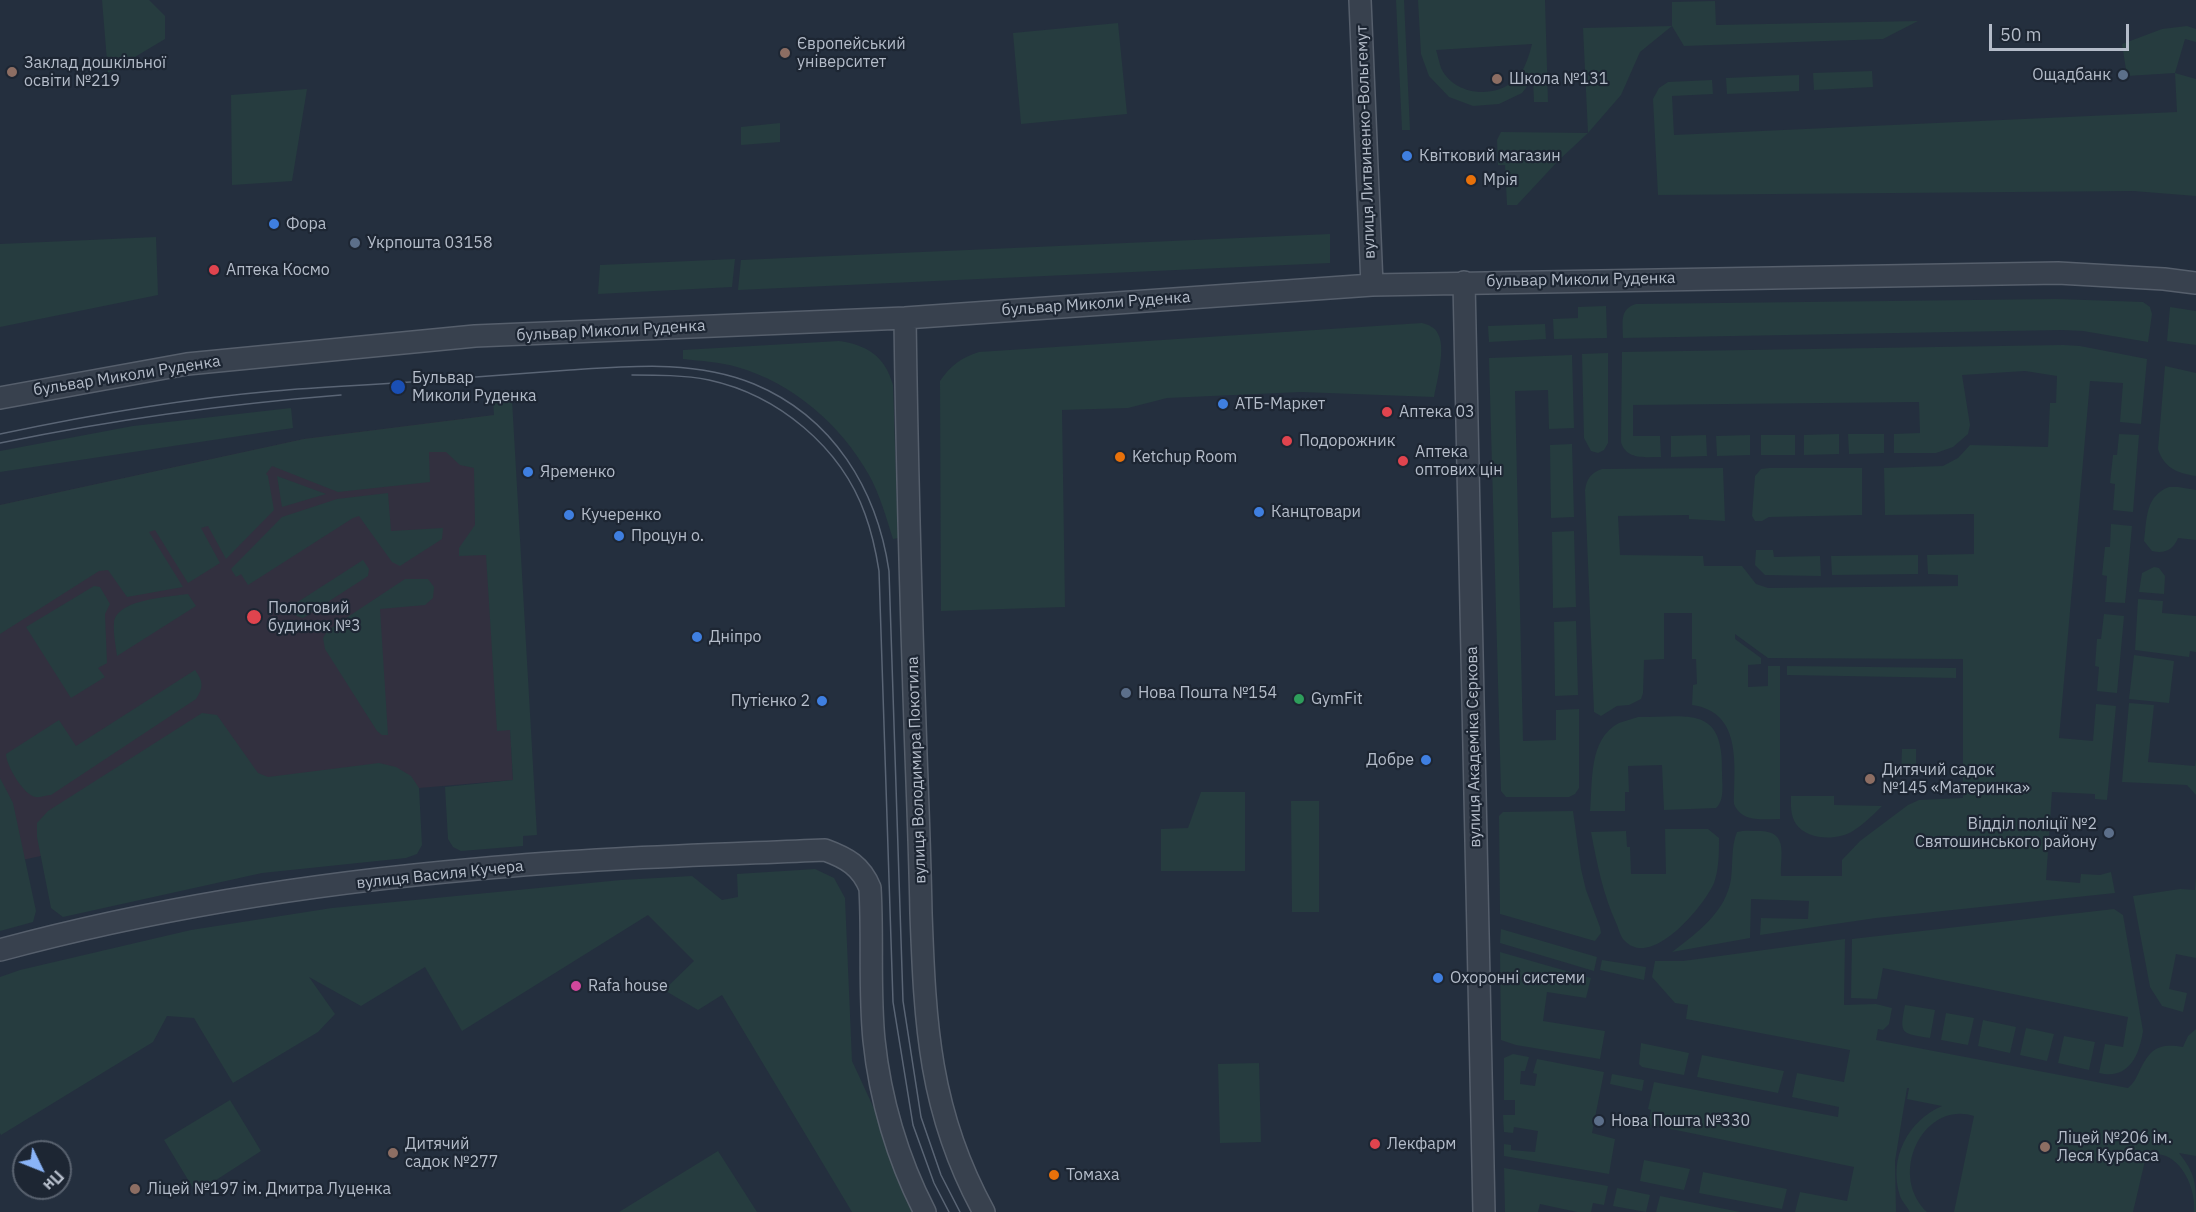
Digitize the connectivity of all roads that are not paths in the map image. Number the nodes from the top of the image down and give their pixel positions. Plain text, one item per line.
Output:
1 (1360, 0) edge
2 (1464, 282) junction
3 (2196, 283) edge
4 (1372, 285) junction
5 (905, 318) junction
6 (0, 398) edge
7 (0, 950) edge
8 (925, 1212) edge
9 (984, 1212) edge
10 (1484, 1212) edge

1 - 4 street, вулиця Литвиненко-Вольгемут
2 - 3 street, бульвар Миколи Руденка
2 - 4 street, бульвар Миколи Руденка
2 - 10 street, вулиця Академіка Сєркова
4 - 5 street, бульвар Миколи Руденка
5 - 6 street, бульвар Миколи Руденка
5 - 9 street, вулиця Володимира Покотила
7 - 8 street, вулиця Василя Кучера

